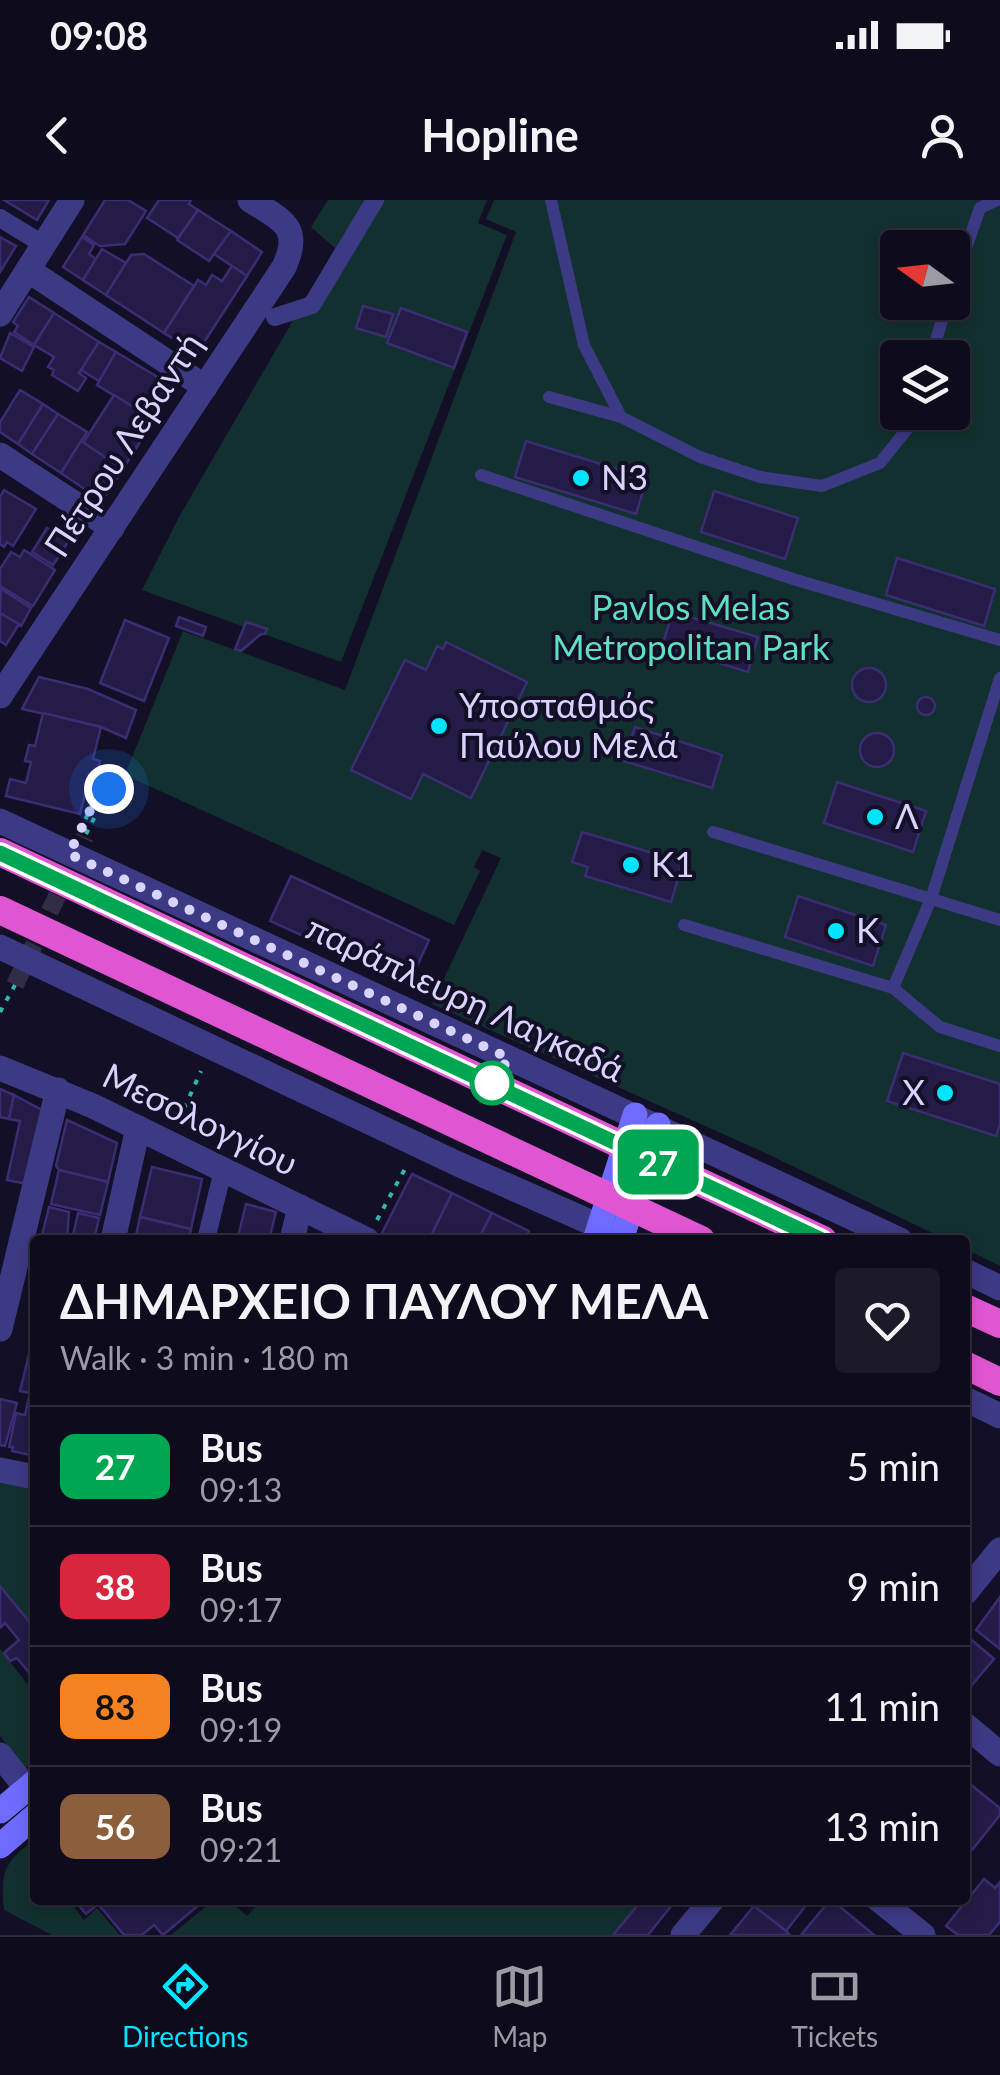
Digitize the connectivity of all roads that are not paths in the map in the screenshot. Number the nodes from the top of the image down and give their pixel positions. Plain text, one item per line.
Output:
1 (72, 200) edge
2 (250, 200) edge
3 (375, 200) edge
4 (551, 200) edge
5 (997, 200) edge
6 (0, 218) edge
7 (970, 237) edge
8 (44, 245) junction
9 (28, 270) junction
10 (0, 314) edge
11 (275, 317) dead end
12 (205, 387) junction
13 (548, 397) dead end
14 (621, 417) junction
15 (907, 430) edge
16 (0, 455) edge
17 (481, 475) dead end
18 (112, 528) junction
19 (1000, 640) edge
20 (1000, 678) edge
21 (4, 681) edge
22 (0, 820) edge
23 (714, 832) dead end
24 (0, 852) edge
25 (931, 899) junction
26 (0, 910) edge
27 (1000, 920) edge
28 (684, 925) dead end
29 (0, 947) edge
30 (893, 988) junction
31 (1000, 1046) edge
32 (0, 1068) edge
33 (58, 1090) junction
34 (647, 1120) junction
35 (138, 1128) junction
36 (637, 1152) junction
37 (222, 1170) junction
38 (620, 1203) junction
39 (300, 1207) junction
40 (113, 1235) edge
41 (207, 1235) edge
42 (293, 1235) edge
43 (366, 1235) edge
44 (612, 1235) edge
45 (614, 1235) edge
46 (690, 1235) edge
47 (811, 1235) edge
48 (889, 1235) edge
49 (970, 1273) edge
50 (1000, 1288) edge
51 (970, 1310) edge
52 (1000, 1324) edge
53 (0, 1329) edge
54 (970, 1368) edge
55 (1000, 1382) edge
56 (970, 1401) edge
57 (1000, 1416) edge
58 (0, 1470) edge
59 (30, 1476) edge
60 (1000, 1550) edge
61 (970, 1587) edge
62 (970, 1729) edge
63 (1000, 1754) edge
64 (0, 1755) edge
65 (30, 1784) edge
66 (30, 1786) edge
67 (0, 1811) edge
68 (30, 1820) edge
69 (0, 1846) edge
70 (708, 1905) edge
71 (885, 1905) edge
72 (683, 1935) edge
73 (923, 1935) edge

1 - 8 street
2 - 12 street, Πέτρου Λεβαντή
3 - 11 street
4 - 14 lane
5 - 7 lane
6 - 8 street
8 - 9 street
9 - 10 street
9 - 12 street
12 - 18 street, Πέτρου Λεβαντή
13 - 14 lane
14 - 15 lane
16 - 18 street
17 - 19 lane
18 - 21 street, Πέτρου Λεβαντή
20 - 25 lane
22 - 34 street, παράπλευρη Λαγκαδά
23 - 25 lane
24 - 36 highway
25 - 27 lane
25 - 30 lane
26 - 38 highway
28 - 30 lane
29 - 44 street
30 - 31 lane
32 - 33 street, Μεσολογγίου
33 - 35 street, Μεσολογγίου
33 - 53 street
34 - 36 main road
34 - 48 street, παράπλευρη Λαγκαδά
35 - 37 street, Μεσολογγίου
35 - 40 street
36 - 38 main road
36 - 47 highway
37 - 39 street, Μεσολογγίου
37 - 41 street
38 - 45 main road
38 - 46 highway
39 - 42 street
39 - 43 street, Μεσολογγίου
49 - 50 street
51 - 52 highway
54 - 55 highway
56 - 57 street
58 - 59 street
60 - 61 street
62 - 63 street
64 - 65 street
66 - 67 main road
68 - 69 main road
70 - 72 street
71 - 73 street

